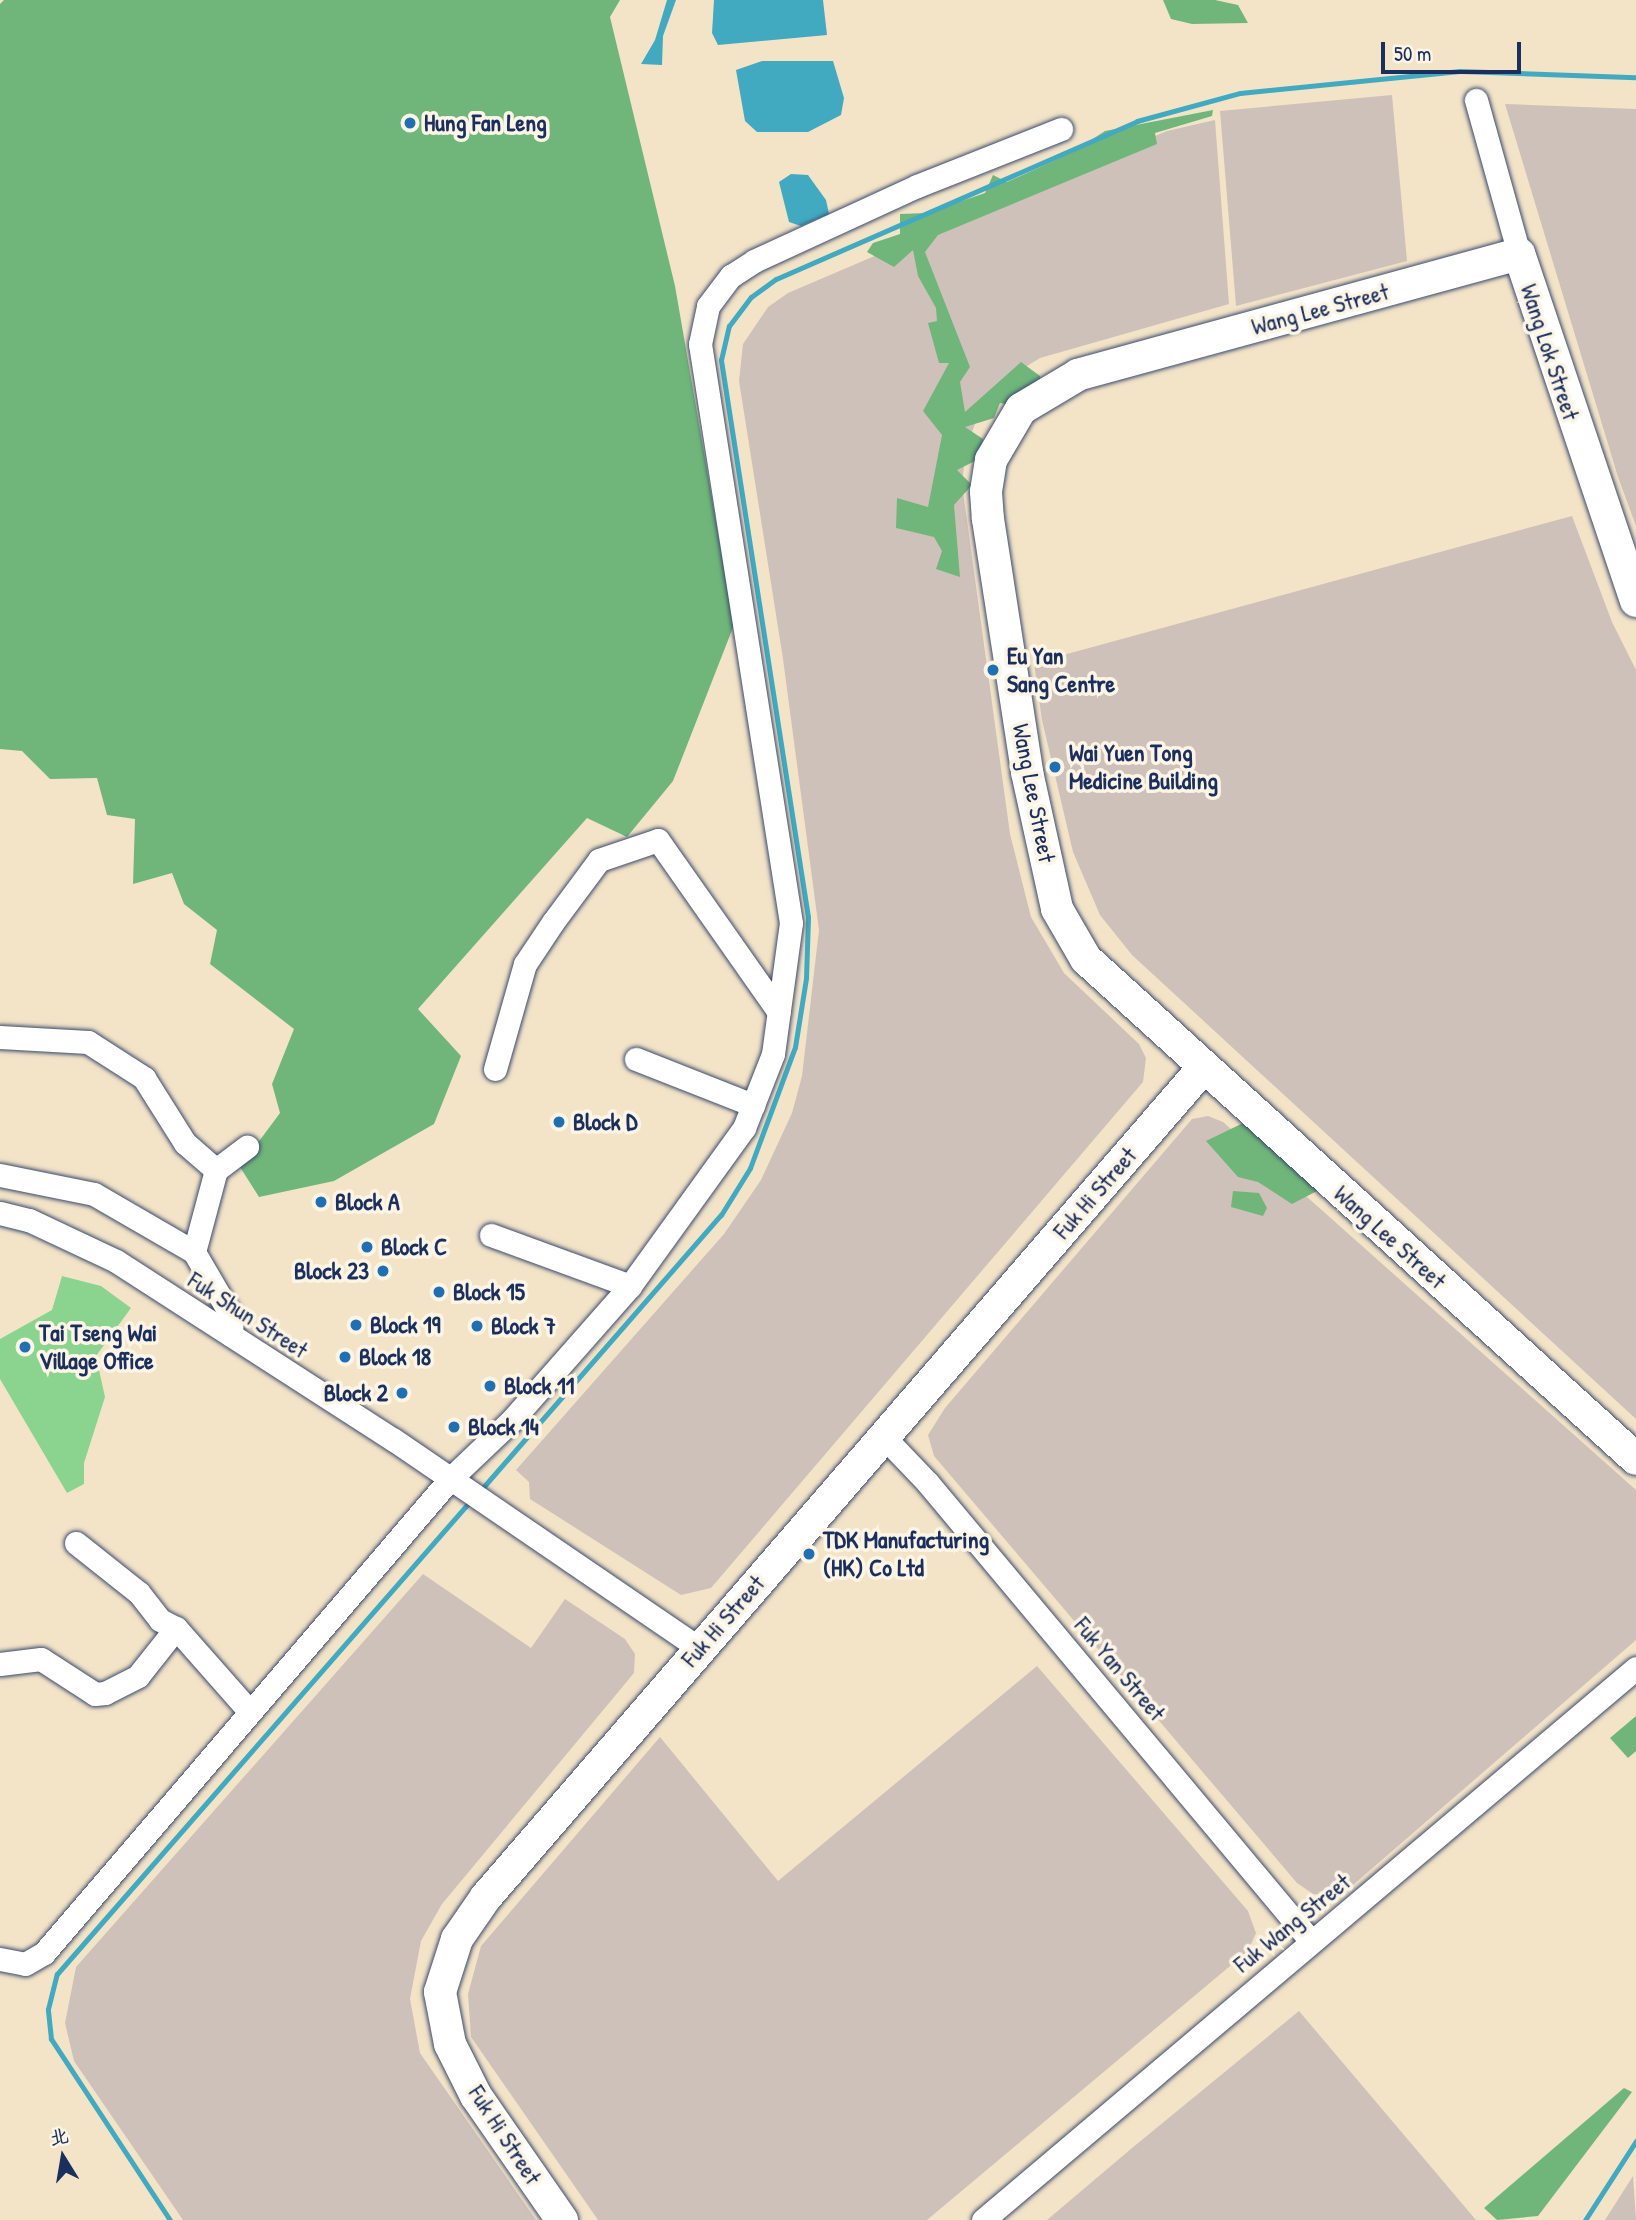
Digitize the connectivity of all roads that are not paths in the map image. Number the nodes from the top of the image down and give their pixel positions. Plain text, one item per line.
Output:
1 (1476, 100) dead end
2 (1061, 128) dead end
3 (1519, 254) junction
4 (1636, 601) edge
5 (779, 1012) junction
6 (0, 1037) edge
7 (635, 1059) dead end
8 (1203, 1068) junction
9 (495, 1069) dead end
10 (753, 1105) junction
11 (247, 1147) dead end
12 (216, 1170) junction
13 (0, 1175) edge
14 (0, 1213) edge
15 (491, 1235) dead end
16 (194, 1252) junction
17 (629, 1286) junction
18 (231, 1335) junction
19 (884, 1437) junction
20 (1636, 1460) edge
21 (455, 1482) junction
22 (76, 1543) dead end
23 (176, 1628) junction
24 (699, 1648) junction
25 (0, 1664) edge
26 (1636, 1668) edge
27 (250, 1712) junction
28 (1310, 1940) junction
29 (0, 1959) edge
30 (562, 2220) edge
31 (983, 2220) edge

1 - 3 street, Wang Lok Street
2 - 5 street
3 - 4 street, Wang Lok Street
3 - 8 street, Wang Lee Street
5 - 9 street
5 - 10 street
6 - 12 street
7 - 10 street
8 - 19 street, Fuk Hi Street
8 - 20 street, Wang Lee Street
10 - 17 street
11 - 12 street
12 - 16 street
13 - 16 street
14 - 18 street, Fuk Shun Street
15 - 17 street
16 - 18 street
17 - 21 street
18 - 21 street, Fuk Shun Street
19 - 24 street, Fuk Hi Street
19 - 28 street, Fuk Yan Street
21 - 24 street, Fuk Shun Street
21 - 27 street
22 - 23 street
23 - 25 street
23 - 27 street
24 - 30 street, Fuk Hi Street
26 - 28 street, Fuk Wang Street
27 - 29 street
28 - 31 street, Fuk Wang Street

